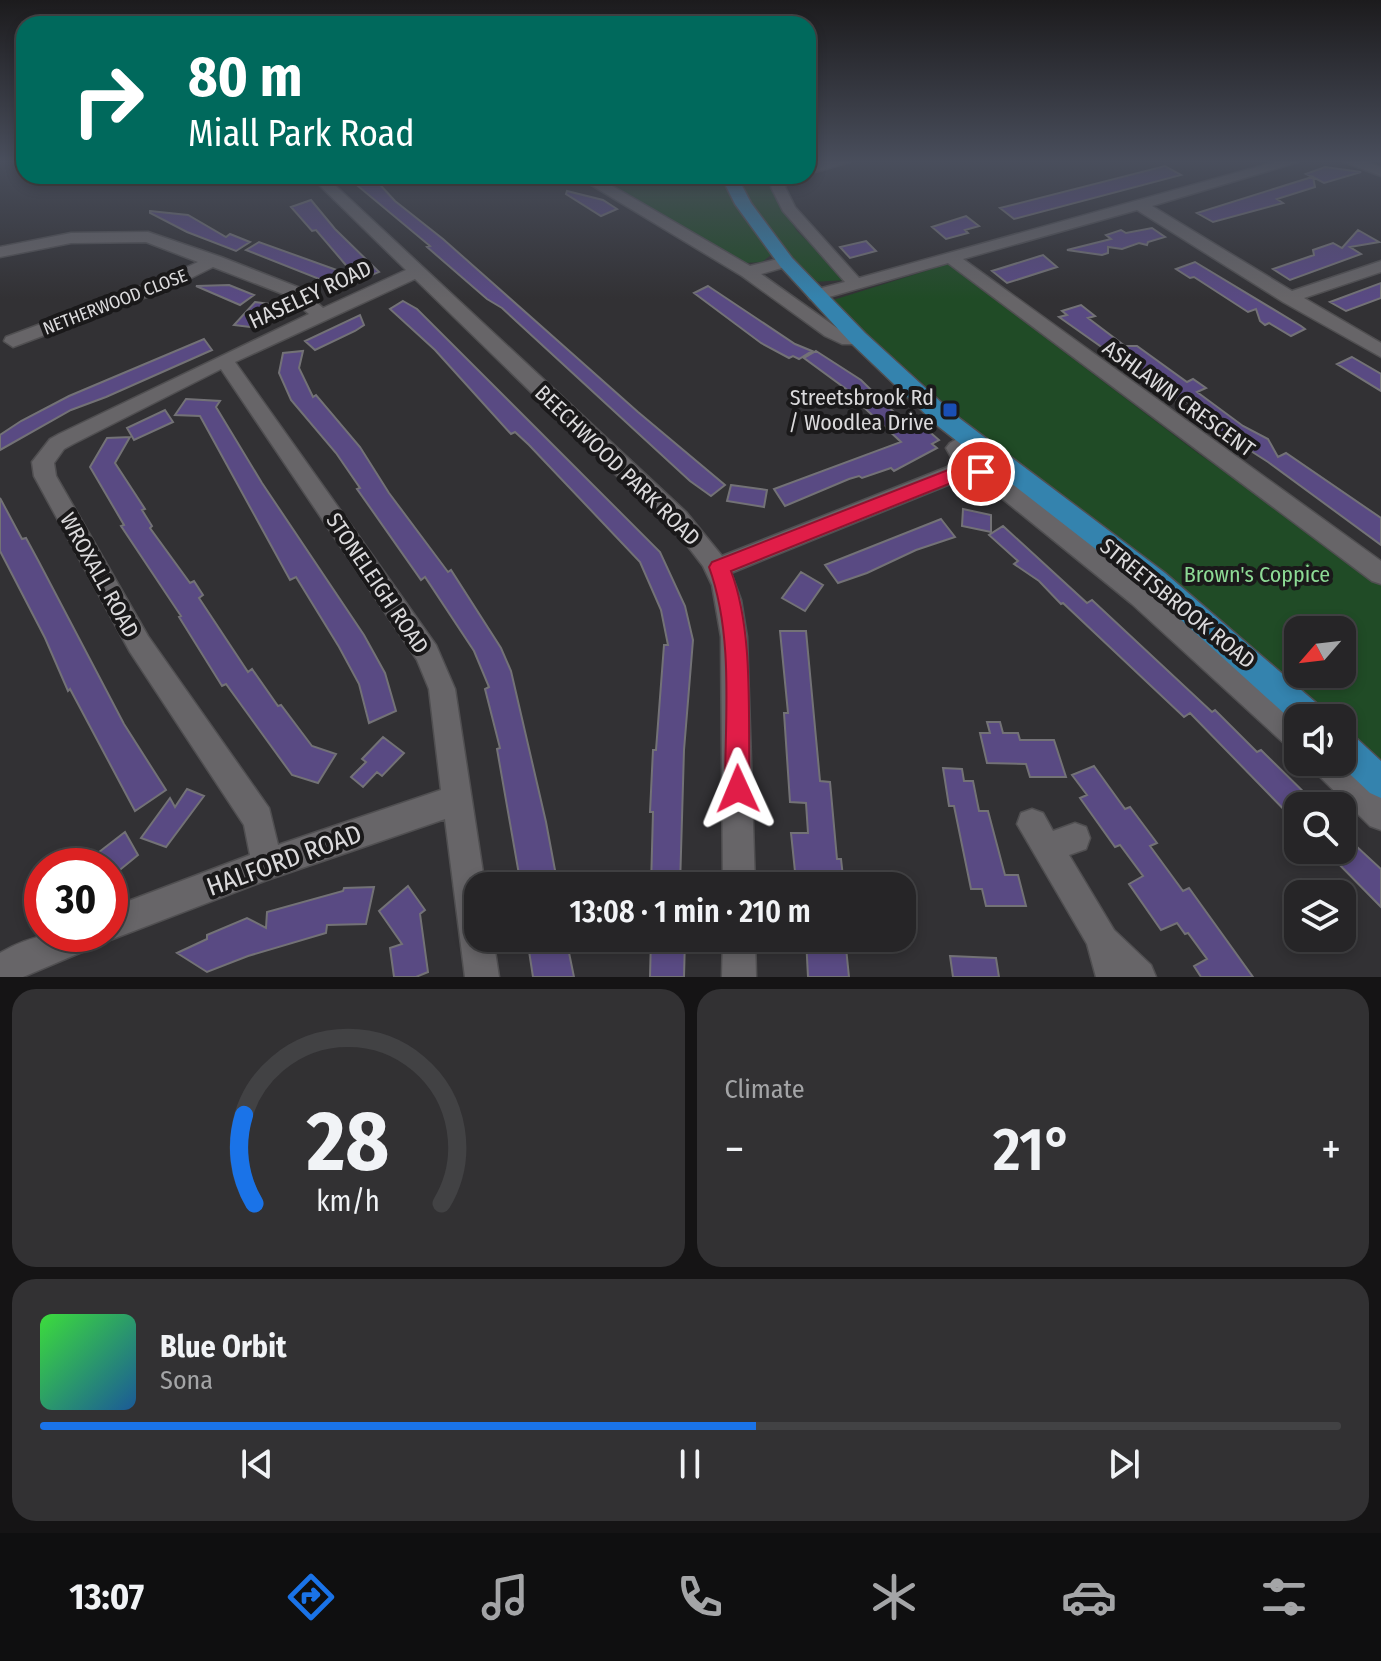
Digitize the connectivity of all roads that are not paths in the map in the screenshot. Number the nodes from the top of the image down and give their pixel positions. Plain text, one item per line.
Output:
1 (350, 208) edge
2 (639, 208) edge
3 (746, 208) edge
4 (788, 208) edge
5 (1136, 208) edge
6 (1145, 208) edge
7 (0, 252) edge
8 (951, 258) junction
9 (215, 260) junction
10 (786, 262) junction
11 (1381, 266) edge
12 (416, 272) junction
13 (748, 272) junction
14 (855, 283) junction
15 (816, 295) junction
16 (1289, 298) junction
17 (321, 315) junction
18 (858, 338) junction
19 (13, 341) dead end
20 (1381, 351) edge
21 (224, 360) junction
22 (969, 440) junction
23 (978, 470) junction
24 (1011, 474) junction
25 (719, 567) junction
26 (1381, 574) edge
27 (1295, 704) edge
28 (1284, 725) edge
29 (1356, 759) edge
30 (1340, 776) edge
31 (1381, 782) edge
32 (459, 799) junction
33 (1381, 815) edge
34 (1052, 837) dead end
35 (267, 864) junction
36 (739, 872) edge
37 (128, 917) edge
38 (1101, 937) junction
39 (37, 952) edge
40 (739, 952) edge
41 (0, 972) edge
42 (482, 977) edge
43 (739, 977) edge
44 (1113, 977) edge
45 (1139, 977) edge

1 - 12 street, BEECHWOOD PARK ROAD
2 - 13 street, STREETSBROOK ROAD
3 - 10 main road, STREETSBROOK ROAD
4 - 14 street
5 - 8 street
6 - 16 street
7 - 9 street
8 - 14 street
8 - 26 street, ASHLAWN CRESCENT
9 - 17 street
9 - 19 street, NETHERWOOD CLOSE
10 - 13 street
10 - 15 main road, STREETSBROOK ROAD
11 - 16 street
12 - 17 street, HASELEY ROAD
12 - 25 street, BEECHWOOD PARK ROAD
13 - 18 street, STREETSBROOK ROAD
14 - 15 street
15 - 18 main road, STREETSBROOK ROAD
16 - 20 street
17 - 21 street, HASELEY ROAD
18 - 22 main road, STREETSBROOK ROAD
21 - 32 street, STONELEIGH ROAD
21 - 35 street, WROXALL ROAD
22 - 23 street
22 - 24 main road, STREETSBROOK ROAD
23 - 24 street
23 - 25 street
23 - 28 street, STREETSBROOK ROAD
24 - 27 main road, STREETSBROOK ROAD
25 - 36 street, BEECHWOOD PARK ROAD
29 - 31 main road
30 - 33 street
32 - 35 street, HALFORD ROAD
32 - 42 street, STONELEIGH ROAD
34 - 38 street
35 - 37 street, HALFORD ROAD
38 - 44 street
38 - 45 street
39 - 41 street
40 - 43 street

